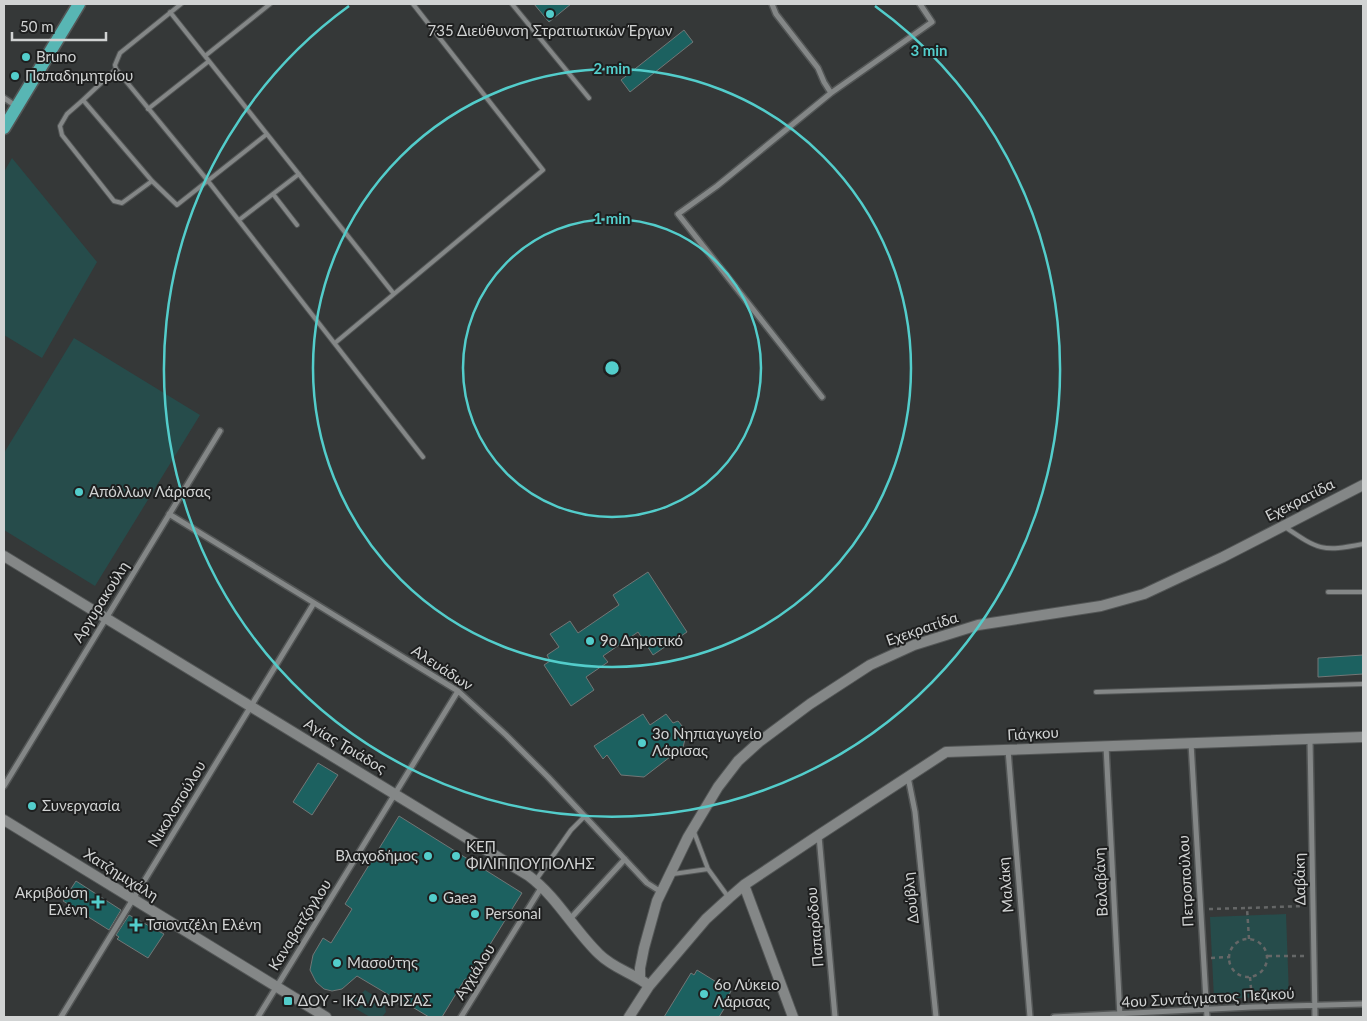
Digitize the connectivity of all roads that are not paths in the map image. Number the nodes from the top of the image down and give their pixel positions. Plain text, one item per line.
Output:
1 (79, 4) edge
2 (181, 4) edge
3 (270, 4) edge
4 (413, 4) edge
5 (512, 4) edge
6 (772, 4) edge
7 (920, 4) edge
8 (170, 12) junction
9 (205, 56) junction
10 (209, 61) junction
11 (116, 69) junction
12 (831, 93) junction
13 (4, 98) edge
14 (589, 98) dead end
15 (83, 100) junction
16 (17, 106) junction
17 (148, 110) junction
18 (4, 128) edge
19 (267, 134) junction
20 (299, 174) junction
21 (208, 180) junction
22 (152, 181) junction
23 (273, 194) junction
24 (239, 220) junction
25 (297, 225) dead end
26 (394, 294) junction
27 (335, 343) junction
28 (822, 397) dead end
29 (220, 431) dead end
30 (424, 457) dead end
31 (1363, 485) edge
32 (169, 514) junction
33 (1283, 526) junction
34 (1363, 544) edge
35 (4, 556) edge
36 (1328, 592) dead end
37 (1363, 592) edge
38 (314, 603) junction
39 (106, 618) junction
40 (1363, 684) edge
41 (458, 692) junction
42 (1096, 692) dead end
43 (251, 706) junction
44 (1363, 737) edge
45 (1310, 740) junction
46 (1191, 742) junction
47 (1106, 745) junction
48 (1008, 750) junction
49 (907, 776) junction
50 (4, 786) edge
51 (395, 794) junction
52 (585, 816) junction
53 (4, 820) edge
54 (693, 829) junction
55 (819, 835) junction
56 (625, 859) junction
57 (708, 869) junction
58 (669, 874) junction
59 (538, 884) junction
60 (744, 885) junction
61 (661, 892) junction
62 (729, 898) junction
63 (133, 900) junction
64 (569, 920) junction
65 (640, 979) junction
66 (649, 986) junction
67 (276, 988) junction
68 (1363, 1004) edge
69 (1314, 1006) junction
70 (1207, 1010) junction
71 (1120, 1016) edge
72 (61, 1017) edge
73 (258, 1017) edge
74 (326, 1017) edge
75 (461, 1017) edge
76 (629, 1017) edge
77 (793, 1017) edge
78 (835, 1017) edge
79 (936, 1017) edge
80 (1030, 1017) edge
81 (1054, 1017) edge
82 (1207, 1017) edge
83 (1314, 1017) edge

1 - 16 main road
2 - 8 lane
3 - 9 lane
4 - 26 lane
5 - 14 lane
6 - 12 street
7 - 12 street
8 - 9 lane
8 - 11 lane
9 - 10 lane
10 - 17 lane
10 - 19 lane
11 - 15 lane
11 - 17 lane
12 - 28 street
13 - 16 street
15 - 22 lane
15 - 22 lane
16 - 18 main road
17 - 21 lane
19 - 20 lane
19 - 21 lane
20 - 23 lane
20 - 26 lane
21 - 22 lane
21 - 24 lane
23 - 24 lane
23 - 25 lane
24 - 27 lane
26 - 27 lane
27 - 30 lane
29 - 32 street, Αργυρακούλη
31 - 33 street, Εχεκρατίδα
32 - 38 street, Αλευάδων
32 - 39 street, Αργυρακούλη
33 - 34 lane
33 - 54 street, Εχεκρατίδα
35 - 39 street, Αγίας Τριάδος
36 - 37 lane
38 - 41 street, Αλευάδων
38 - 43 street, Νικολοπούλου
39 - 43 street, Αγίας Τριάδος
39 - 50 street, Αργυρακούλη
40 - 42 lane
41 - 51 street, Καναβατζόγλου
41 - 52 street, Αλευάδων
43 - 51 street, Αγίας Τριάδος
43 - 63 street, Νικολοπούλου
44 - 45 street, Γιάγκου
45 - 46 street, Γιάγκου
45 - 69 street, Δαβάκη
46 - 47 street, Γιάγκου
46 - 70 street, Πετροπούλου
47 - 48 street, Γιάγκου
47 - 71 street, Βαλαβάνη
48 - 49 street, Γιάγκου
48 - 80 street, Μαλάκη
49 - 55 street, Γιάγκου
49 - 79 street, Δούβλη
51 - 59 street, Αγίας Τριάδος
51 - 67 street, Καναβατζόγλου
52 - 56 street, Αλευάδων
52 - 59 lane
53 - 63 street, Χατζημιχάλη
54 - 57 lane
54 - 58 street, Εχεκρατίδα
55 - 60 street, Γιάγκου
55 - 78 street, Παπαρόδου
56 - 61 street, Αλευάδων
56 - 64 street
57 - 58 lane
57 - 62 lane
58 - 61 street, Εχεκρατίδα
59 - 64 street, Αγίας Τριάδος
59 - 75 street, Αγχιάλου
60 - 62 street, Γιάγκου
60 - 77 street
61 - 65 street, Εχεκρατίδα
62 - 66 street, Γιάγκου
63 - 67 street, Χατζημιχάλη
63 - 72 street, Νικολοπούλου
64 - 65 street, Αγίας Τριάδος
65 - 66 street, Αγίας Τριάδος
66 - 76 street, Γιάγκου
67 - 73 street, Καναβατζόγλου
67 - 74 street, Χατζημιχάλη
68 - 69 street, 4ου Συντάγματος Πεζικού
69 - 70 street, 4ου Συντάγματος Πεζικού
69 - 83 street, Δαβάκη
70 - 71 street, 4ου Συντάγματος Πεζικού
70 - 82 street, Πετροπούλου
71 - 81 street, 4ου Συντάγματος Πεζικού

